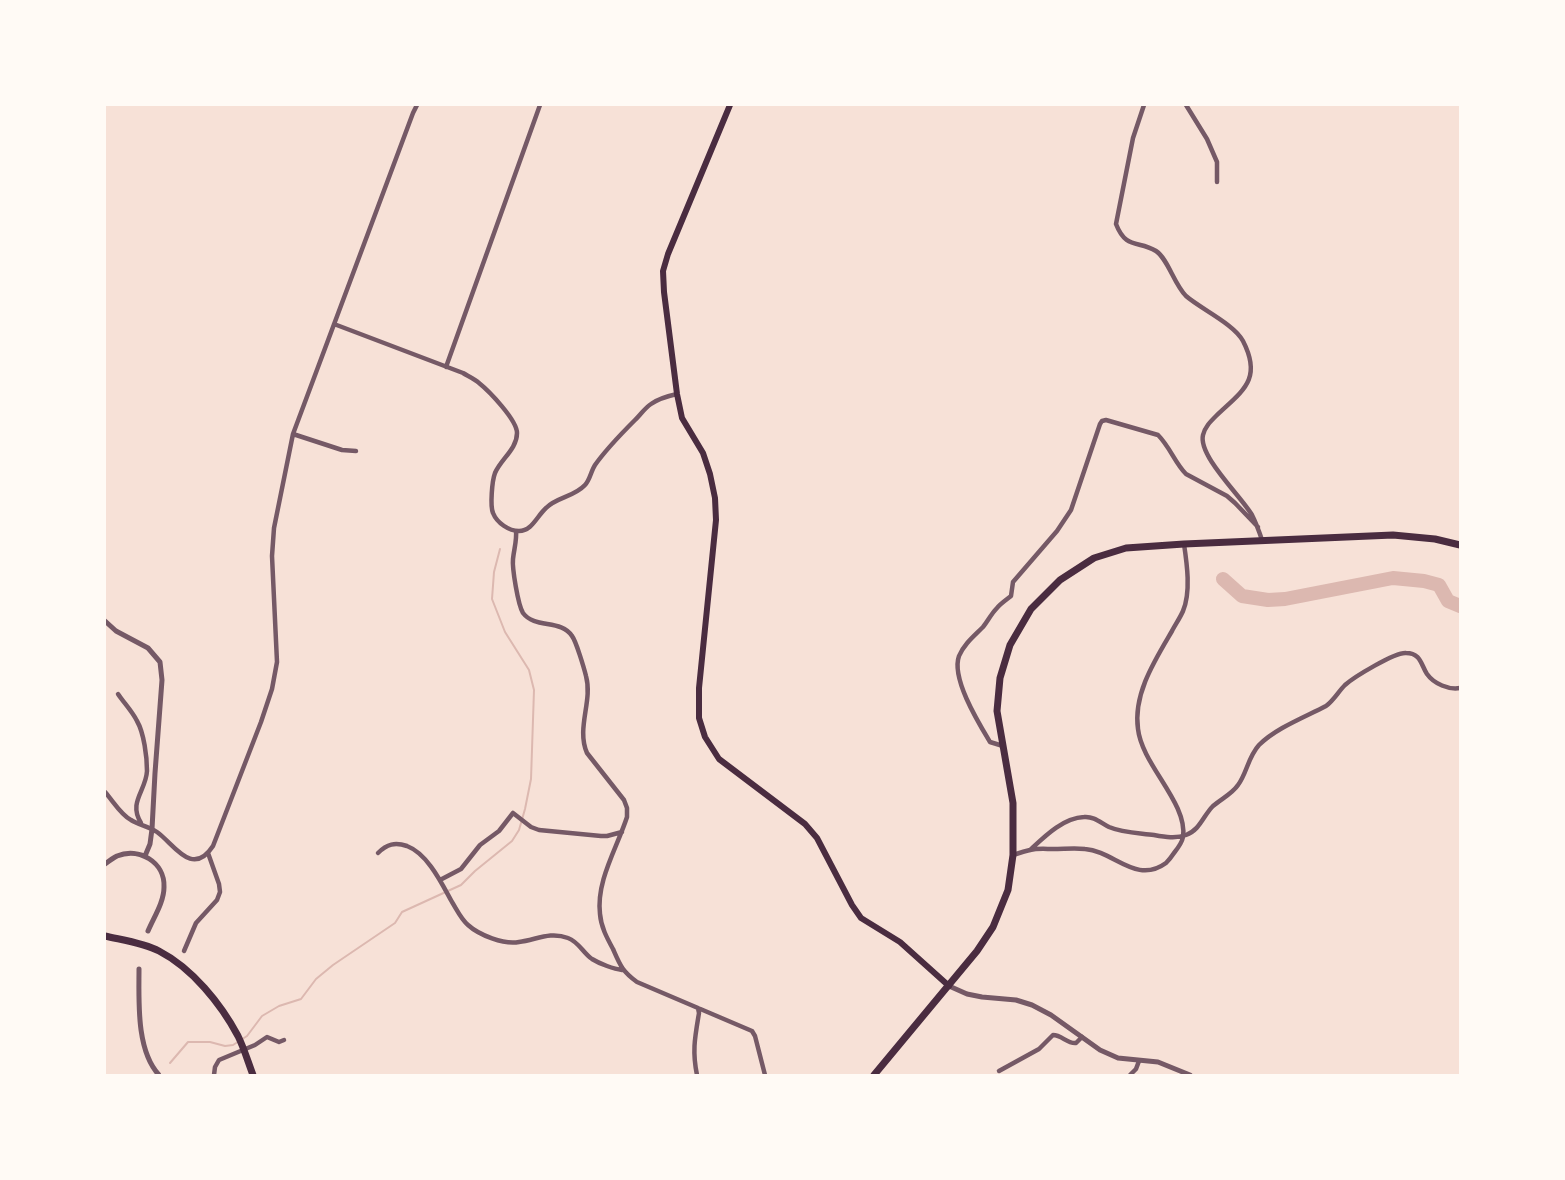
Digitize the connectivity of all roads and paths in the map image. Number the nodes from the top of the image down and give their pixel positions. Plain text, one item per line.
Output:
1 (417, 105) edge
2 (540, 105) edge
3 (730, 105) edge
4 (1144, 105) edge
5 (1186, 105) edge
6 (1217, 182) dead end
7 (334, 324) junction
8 (446, 367) junction
9 (677, 394) junction
10 (292, 434) junction
11 (356, 451) dead end
12 (1258, 527) junction
13 (516, 531) junction
14 (1262, 540) junction
15 (1184, 544) junction
16 (1460, 545) edge
17 (105, 621) edge
18 (1460, 688) edge
19 (118, 694) dead end
20 (1003, 746) junction
21 (105, 792) edge
22 (141, 823) junction
23 (152, 829) junction
24 (622, 832) junction
25 (1183, 837) junction
26 (1030, 850) junction
27 (208, 853) junction
28 (378, 853) dead end
29 (1013, 855) junction
30 (145, 856) junction
31 (105, 864) edge
32 (442, 883) junction
33 (147, 931) dead end
34 (105, 936) edge
35 (183, 951) dead end
36 (139, 969) dead end
37 (622, 970) junction
38 (949, 986) junction
39 (698, 1008) junction
40 (1082, 1037) junction
41 (284, 1040) dead end
42 (1139, 1062) junction
43 (999, 1071) dead end
44 (157, 1074) edge
45 (214, 1075) edge
46 (253, 1075) edge
47 (697, 1075) edge
48 (765, 1075) edge
49 (874, 1075) edge
50 (1130, 1075) edge
51 (1190, 1075) edge

1 - 7 street
2 - 8 street
3 - 9 main road
4 - 12 street
5 - 6 street
7 - 8 street
7 - 10 street
8 - 13 street
9 - 13 street
9 - 38 main road
10 - 11 street
10 - 27 street
12 - 14 street
12 - 20 street
13 - 24 street
14 - 15 main road
14 - 16 main road
15 - 20 main road
15 - 25 street
17 - 23 street
18 - 25 street
19 - 22 street
20 - 29 main road
21 - 22 street
22 - 23 street
23 - 27 street
23 - 30 street
24 - 32 street
24 - 37 street
25 - 26 street
25 - 26 street
26 - 29 street
27 - 35 street
28 - 32 street
29 - 38 main road
30 - 31 street
30 - 33 street
32 - 37 street
34 - 46 main road
36 - 44 street
37 - 39 street
38 - 40 street
38 - 49 main road
39 - 47 street
39 - 48 street
40 - 42 street
40 - 43 street
41 - 45 street
42 - 50 street
42 - 51 street

